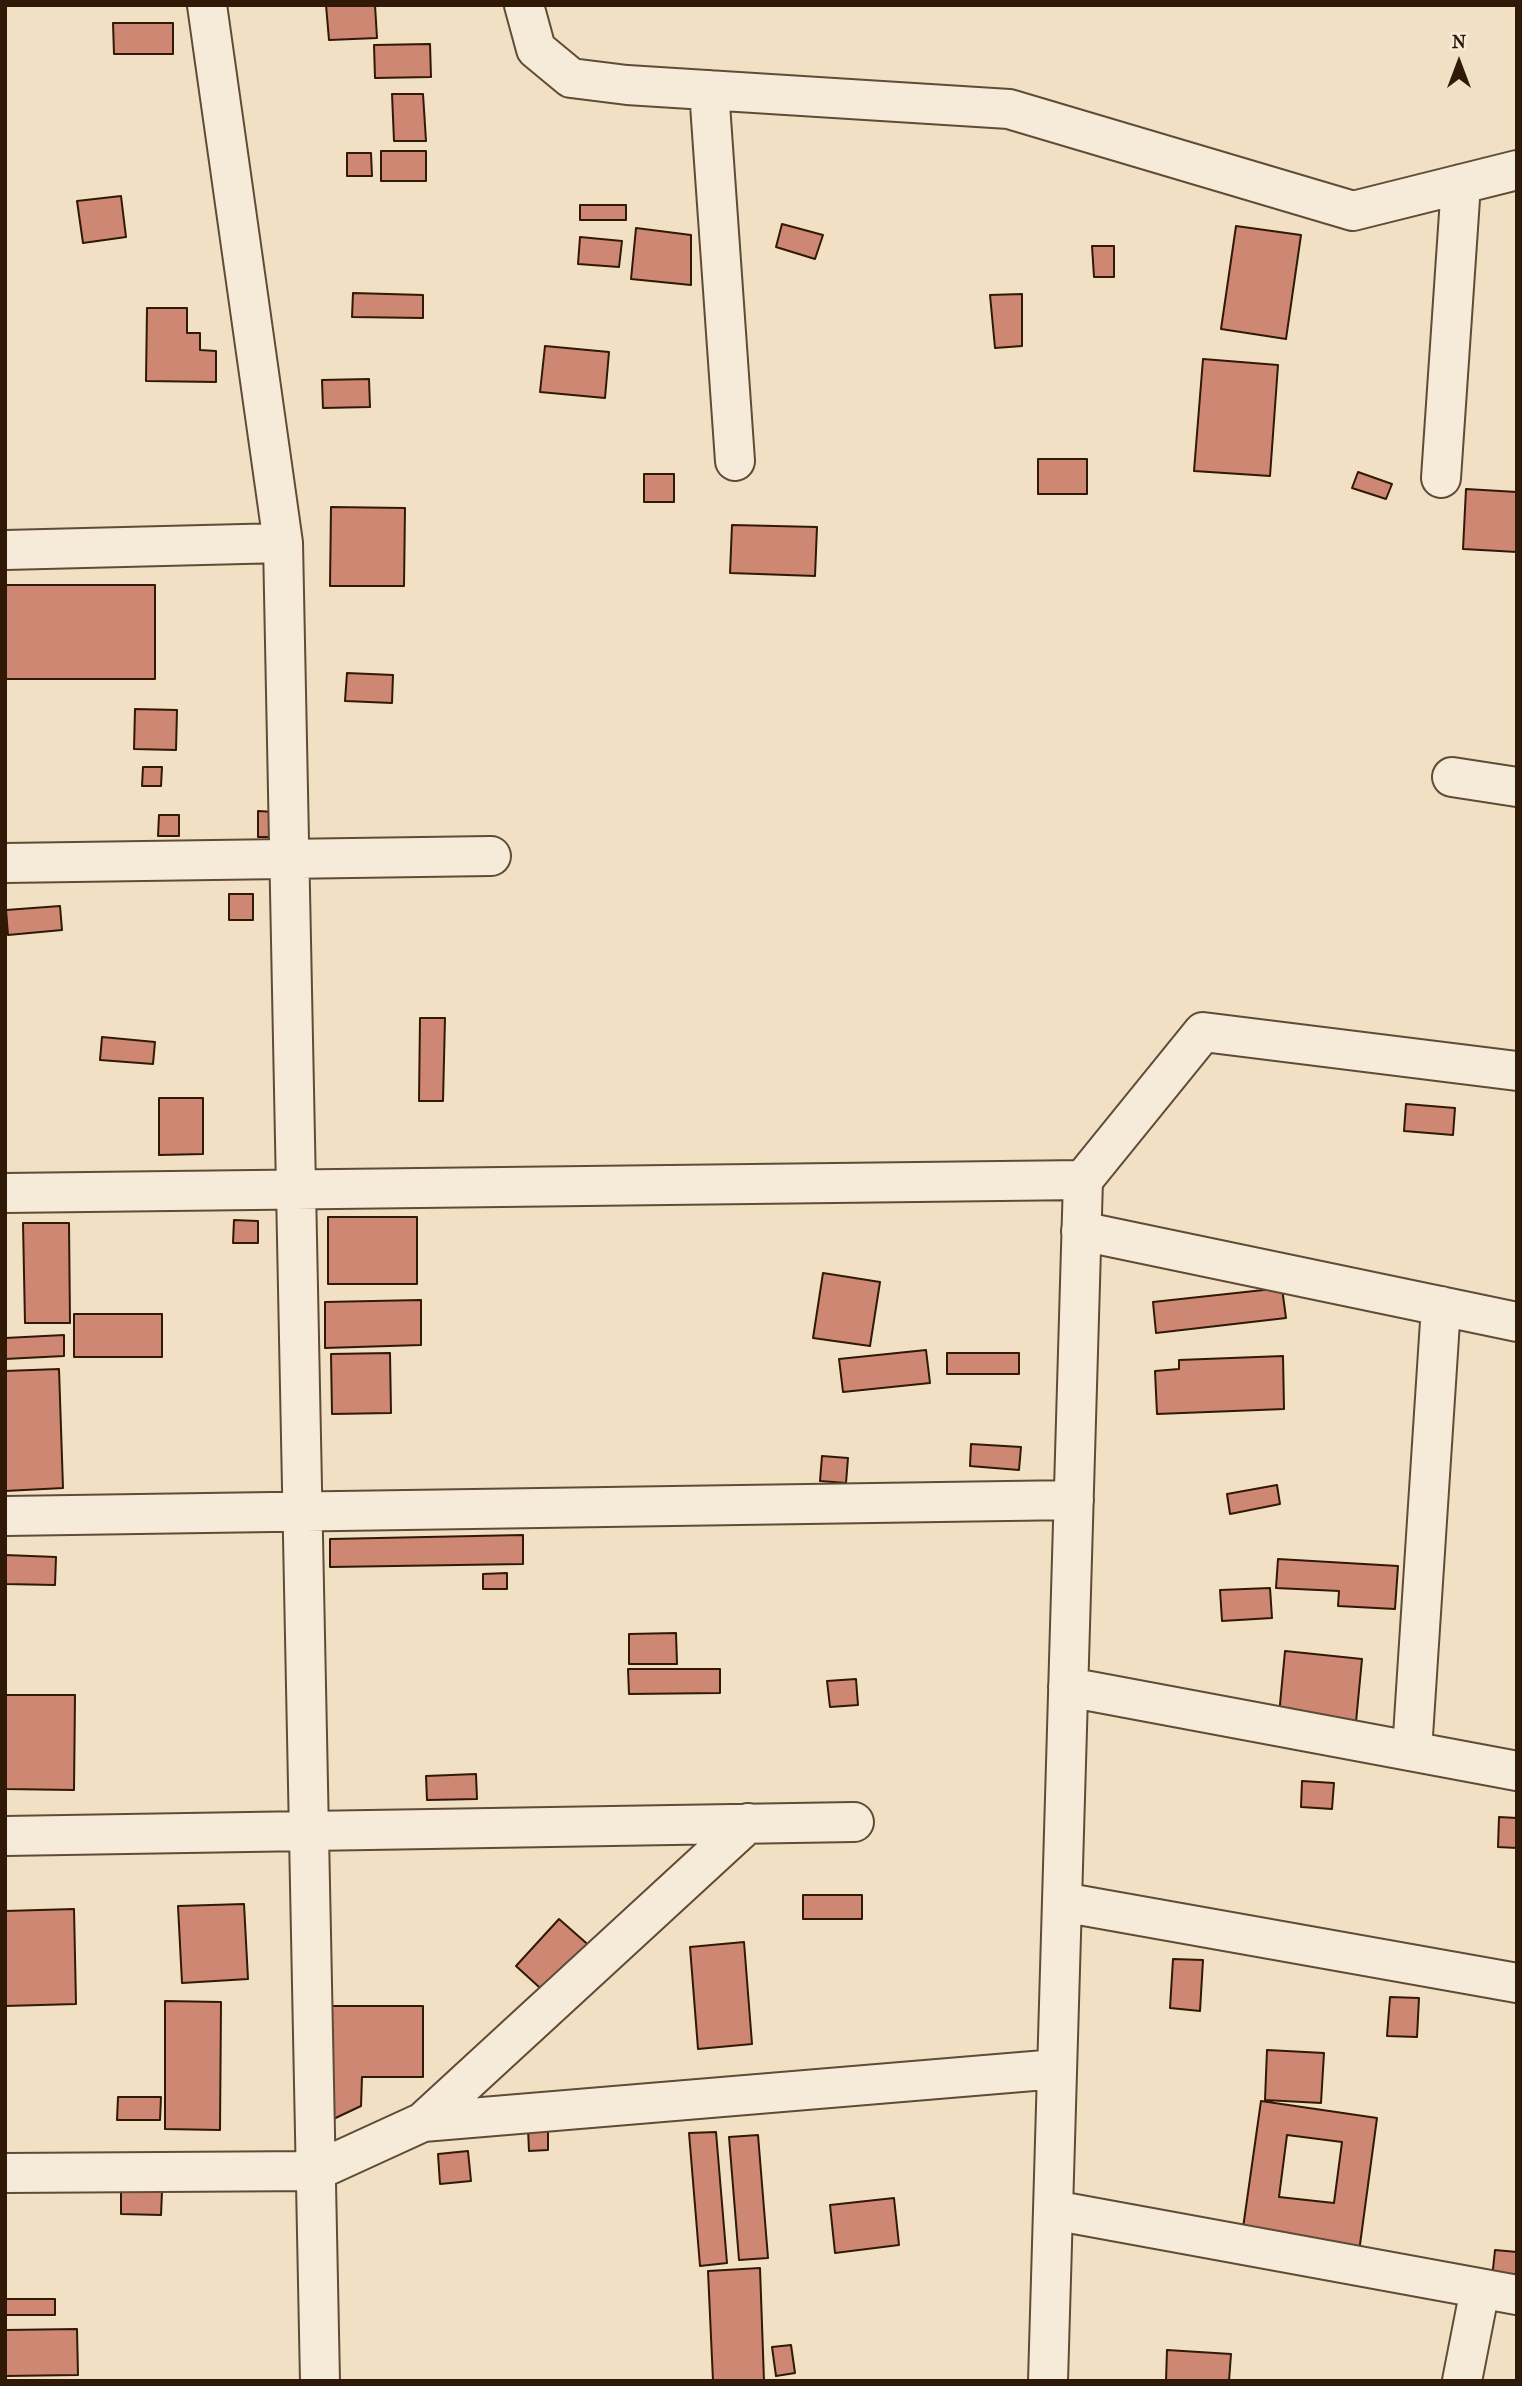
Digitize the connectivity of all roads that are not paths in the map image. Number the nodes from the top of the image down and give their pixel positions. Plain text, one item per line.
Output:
1 (207, 5) edge
2 (524, 5) edge
3 (709, 90) junction
4 (1517, 170) edge
5 (1461, 184) junction
6 (735, 461) dead end
7 (1441, 478) dead end
8 (283, 543) junction
9 (5, 550) edge
10 (1452, 777) dead end
11 (1517, 787) edge
12 (491, 856) dead end
13 (289, 859) junction
14 (5, 863) edge
15 (1517, 1071) edge
16 (1083, 1180) junction
17 (296, 1190) junction
18 (5, 1193) edge
19 (1081, 1231) junction
20 (1441, 1306) junction
21 (1517, 1322) edge
22 (1074, 1500) junction
23 (303, 1511) junction
24 (5, 1516) edge
25 (1068, 1687) junction
26 (1412, 1751) junction
27 (1517, 1771) edge
28 (854, 1822) dead end
29 (748, 1823) junction
30 (309, 1831) junction
31 (5, 1836) edge
32 (1062, 1902) junction
33 (1517, 1983) edge
34 (1057, 2069) junction
35 (423, 2122) junction
36 (316, 2171) junction
37 (5, 2173) edge
38 (1053, 2210) junction
39 (1499, 2292) edge
40 (320, 2381) edge
41 (1048, 2381) edge
42 (1462, 2381) edge

1 - 8 street
2 - 3 street
3 - 5 street
3 - 6 street
4 - 5 street
5 - 7 street
8 - 9 street
8 - 13 street
10 - 11 street
12 - 13 street
13 - 14 street
13 - 17 street
15 - 16 street
16 - 17 street
16 - 19 street
17 - 18 street
17 - 23 street
19 - 20 street
19 - 22 street
20 - 21 street
20 - 26 street
22 - 23 street
22 - 25 street
23 - 24 street
23 - 30 street
25 - 26 street
25 - 32 street
26 - 27 street
28 - 29 street
29 - 30 street
29 - 35 street
30 - 31 street
30 - 36 street
32 - 33 street
32 - 34 street
34 - 35 street
34 - 38 street
35 - 36 street
36 - 37 street
36 - 40 street
38 - 39 street
38 - 41 street
39 - 42 street

